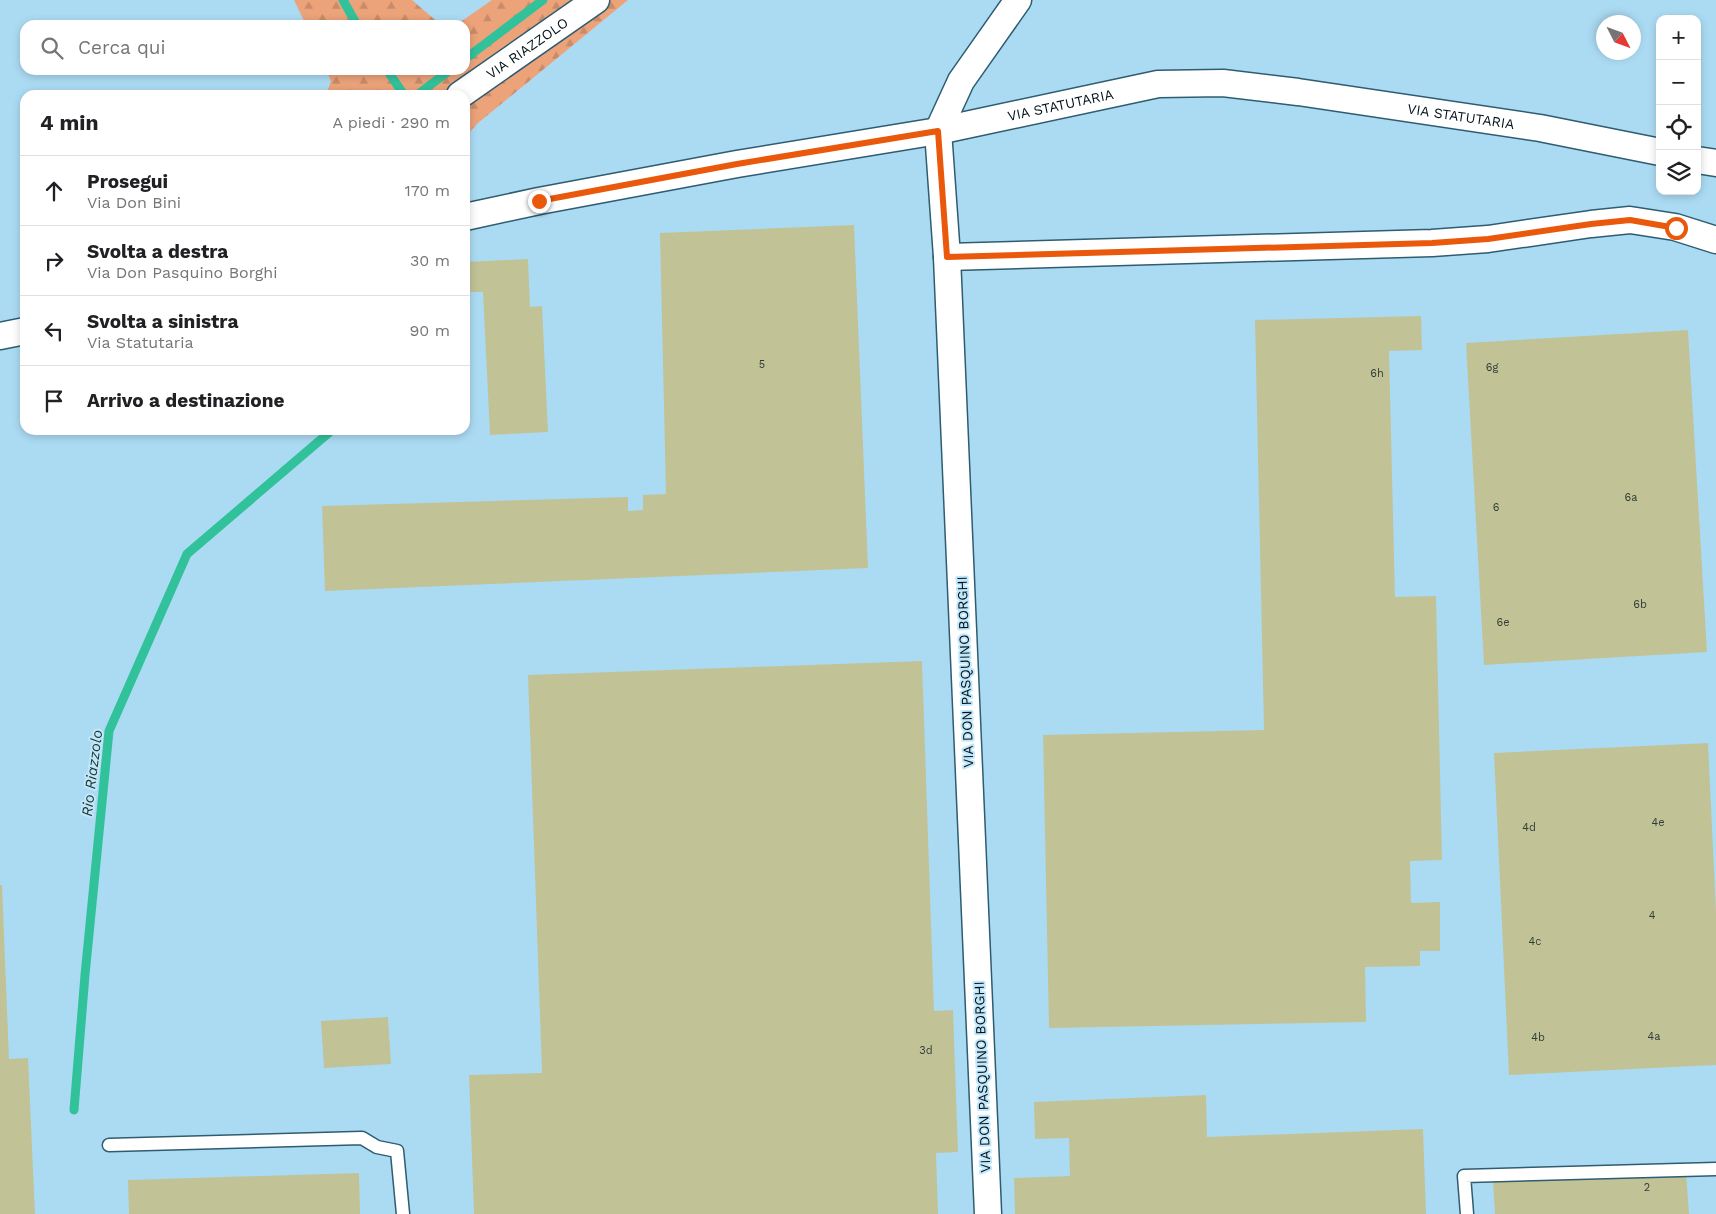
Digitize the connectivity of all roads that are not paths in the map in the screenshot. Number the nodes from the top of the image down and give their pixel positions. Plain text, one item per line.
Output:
1 (596, 0) edge
2 (1018, 0) edge
3 (467, 90) edge
4 (938, 131) junction
5 (1656, 151) edge
6 (1701, 161) edge
7 (1716, 163) edge
8 (470, 216) edge
9 (1716, 240) edge
10 (947, 257) junction
11 (20, 332) edge
12 (0, 336) edge
13 (109, 1145) dead end
14 (1716, 1169) edge
15 (404, 1214) edge
16 (988, 1214) edge
17 (1467, 1214) edge

1 - 3 street, VIA RIAZZOLO
2 - 4 street
4 - 5 street, VIA STATUTARIA
4 - 8 street, VIA STATUTARIA
4 - 10 street, VIA DON PASQUINO BORGHI
6 - 7 street
9 - 10 street
10 - 16 street, VIA DON PASQUINO BORGHI
11 - 12 street
13 - 15 lane
14 - 17 lane

